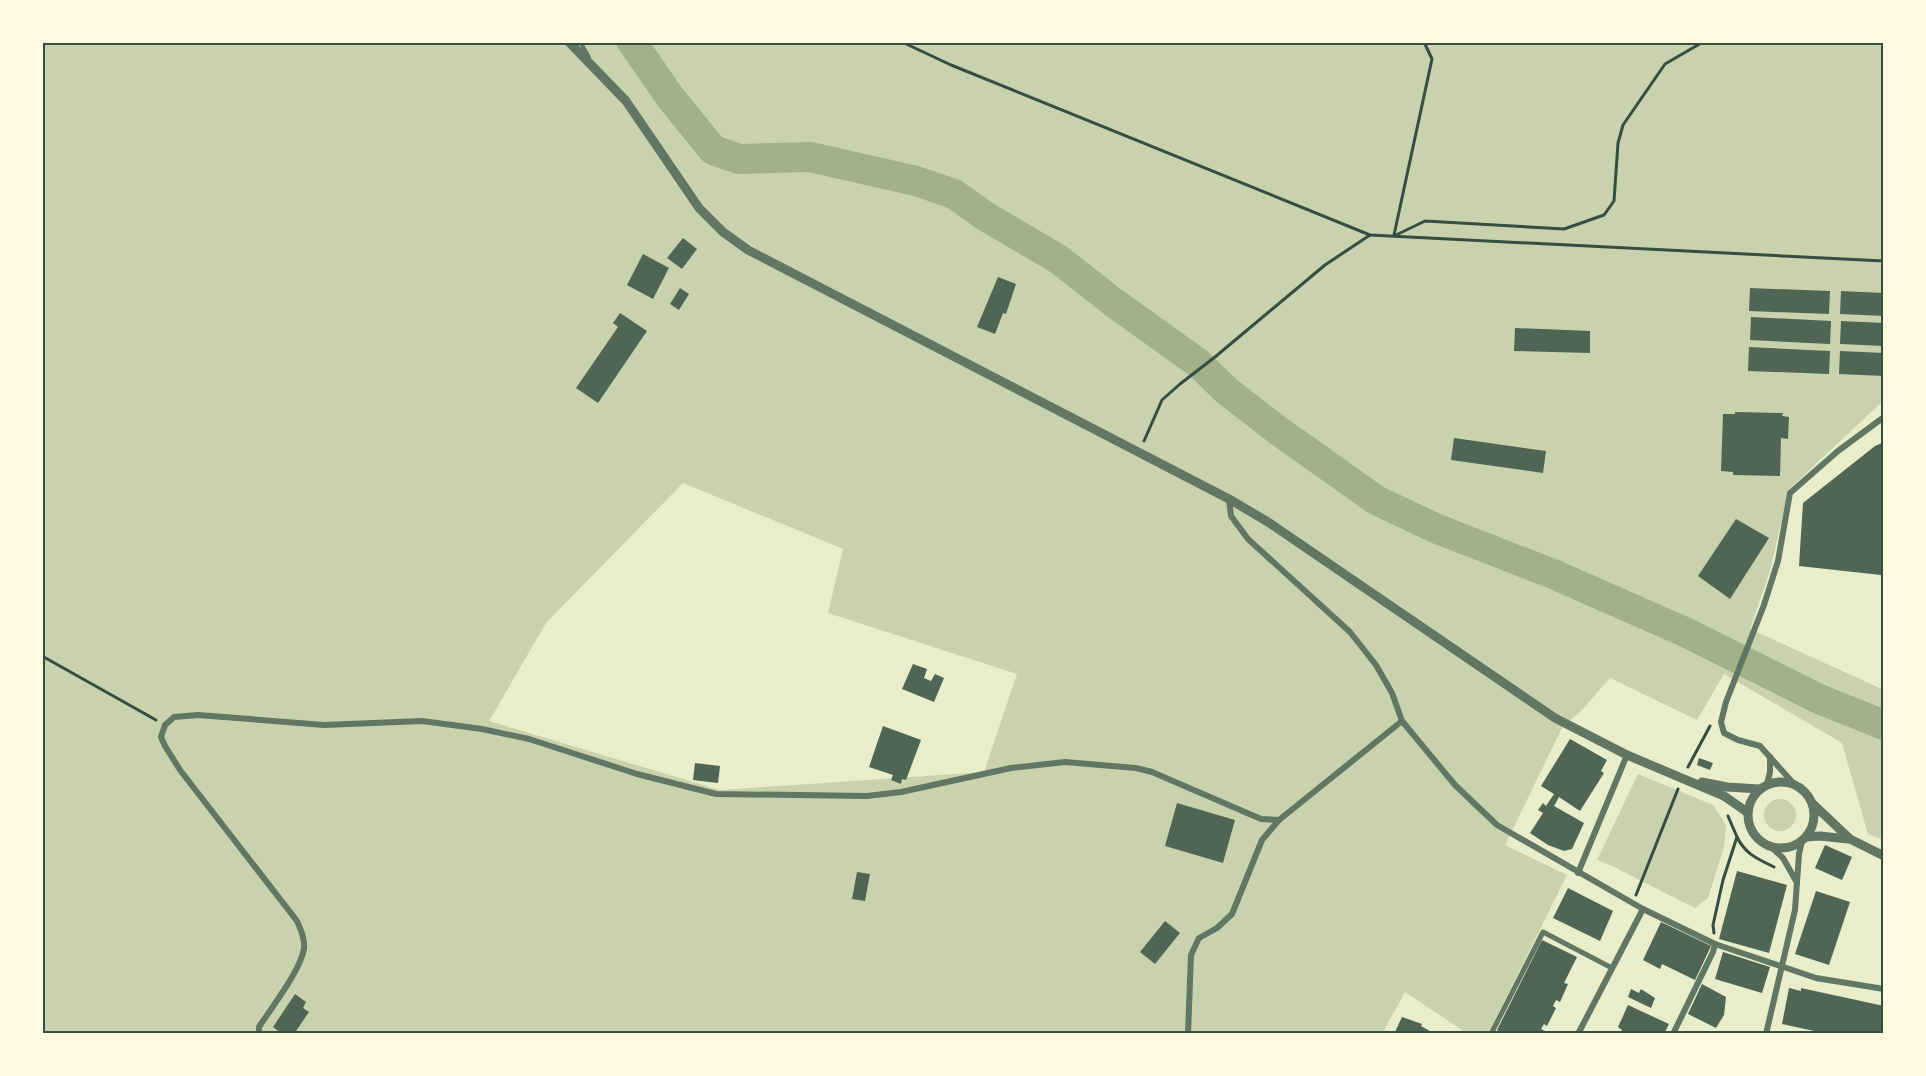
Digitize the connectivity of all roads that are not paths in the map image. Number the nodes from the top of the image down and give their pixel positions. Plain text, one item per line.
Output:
1 (568, 42) edge
2 (580, 42) edge
3 (595, 68) junction
4 (1884, 417) edge
5 (1229, 499) junction
6 (1402, 722) junction
7 (1627, 754) junction
8 (1770, 756) junction
9 (1680, 783) junction
10 (1794, 784) junction
11 (1763, 786) junction
12 (1813, 804) junction
13 (1747, 812) junction
14 (1279, 820) junction
15 (1804, 839) junction
16 (1850, 839) junction
17 (1770, 846) junction
18 (1884, 856) edge
19 (1578, 873) junction
20 (1798, 884) junction
21 (1643, 909) junction
22 (1715, 944) junction
23 (1612, 968) junction
24 (1781, 968) junction
25 (1884, 989) edge
26 (259, 1034) edge
27 (1188, 1034) edge
28 (1491, 1034) edge
29 (1578, 1034) edge
30 (1674, 1034) edge
31 (1766, 1034) edge

1 - 3 street
2 - 3 lane
3 - 5 street
4 - 8 street
5 - 6 street
5 - 7 street
6 - 14 street
6 - 19 street
7 - 9 street
7 - 19 street
8 - 10 street
8 - 11 street
9 - 11 street
9 - 13 street
10 - 11 street
10 - 12 street
11 - 13 street
12 - 15 street
12 - 16 street
13 - 17 street
14 - 26 street
14 - 27 street
15 - 16 street
15 - 17 street
15 - 20 street
16 - 18 street
17 - 20 street
19 - 21 street
20 - 24 street
21 - 22 street
21 - 23 street
22 - 24 street
22 - 30 street
23 - 28 street
23 - 29 street
24 - 25 street
24 - 31 street

